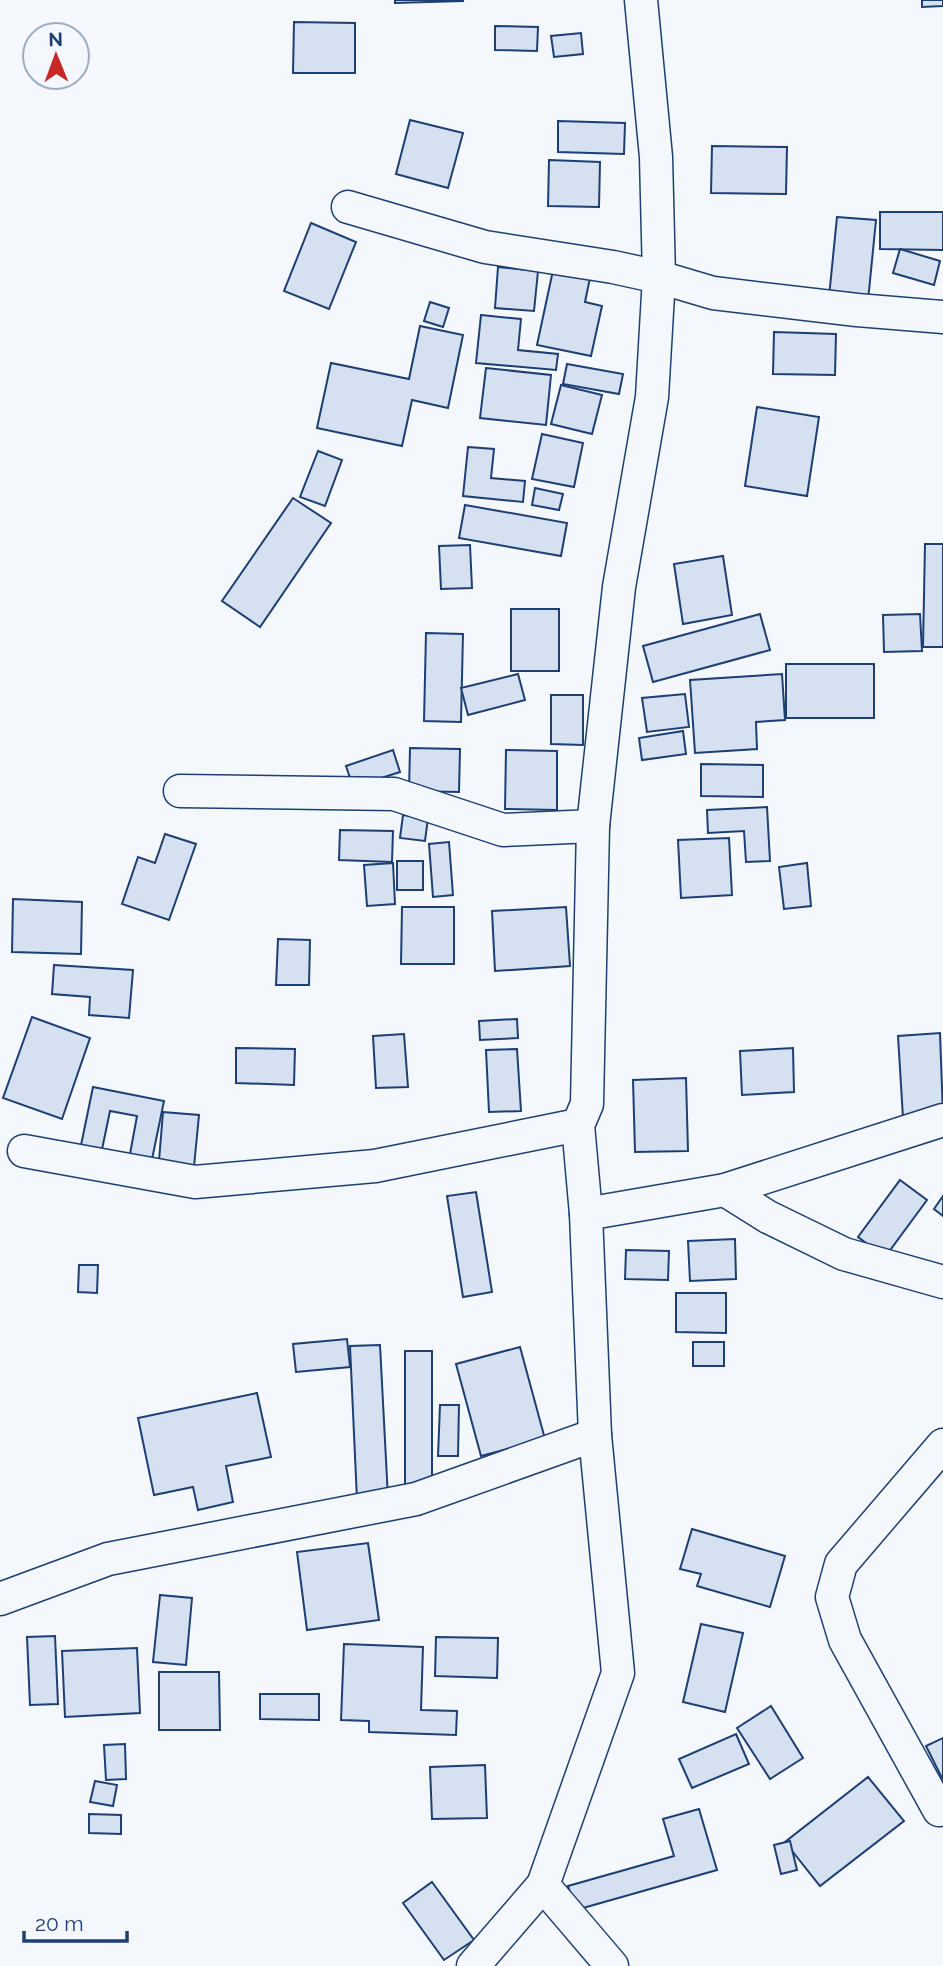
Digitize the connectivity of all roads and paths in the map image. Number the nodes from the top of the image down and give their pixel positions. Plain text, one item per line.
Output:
1 (641, 0) edge
2 (348, 207) dead end
3 (659, 277) junction
4 (943, 317) edge
5 (180, 792) dead end
6 (593, 826) junction
7 (943, 1120) edge
8 (578, 1125) junction
9 (24, 1151) dead end
10 (724, 1190) junction
11 (586, 1214) junction
12 (943, 1282) edge
13 (595, 1435) junction
14 (943, 1445) edge
15 (0, 1599) edge
16 (939, 1810) dead end
17 (543, 1885) junction
18 (473, 1966) edge
19 (612, 1966) edge

1 - 3 street
2 - 3 street
3 - 4 street
3 - 6 street
5 - 6 street
6 - 8 street
7 - 10 street
8 - 9 street
8 - 11 street
10 - 11 street
10 - 12 street
11 - 13 street
13 - 15 street
13 - 17 street
14 - 16 street
17 - 18 street
17 - 19 street

